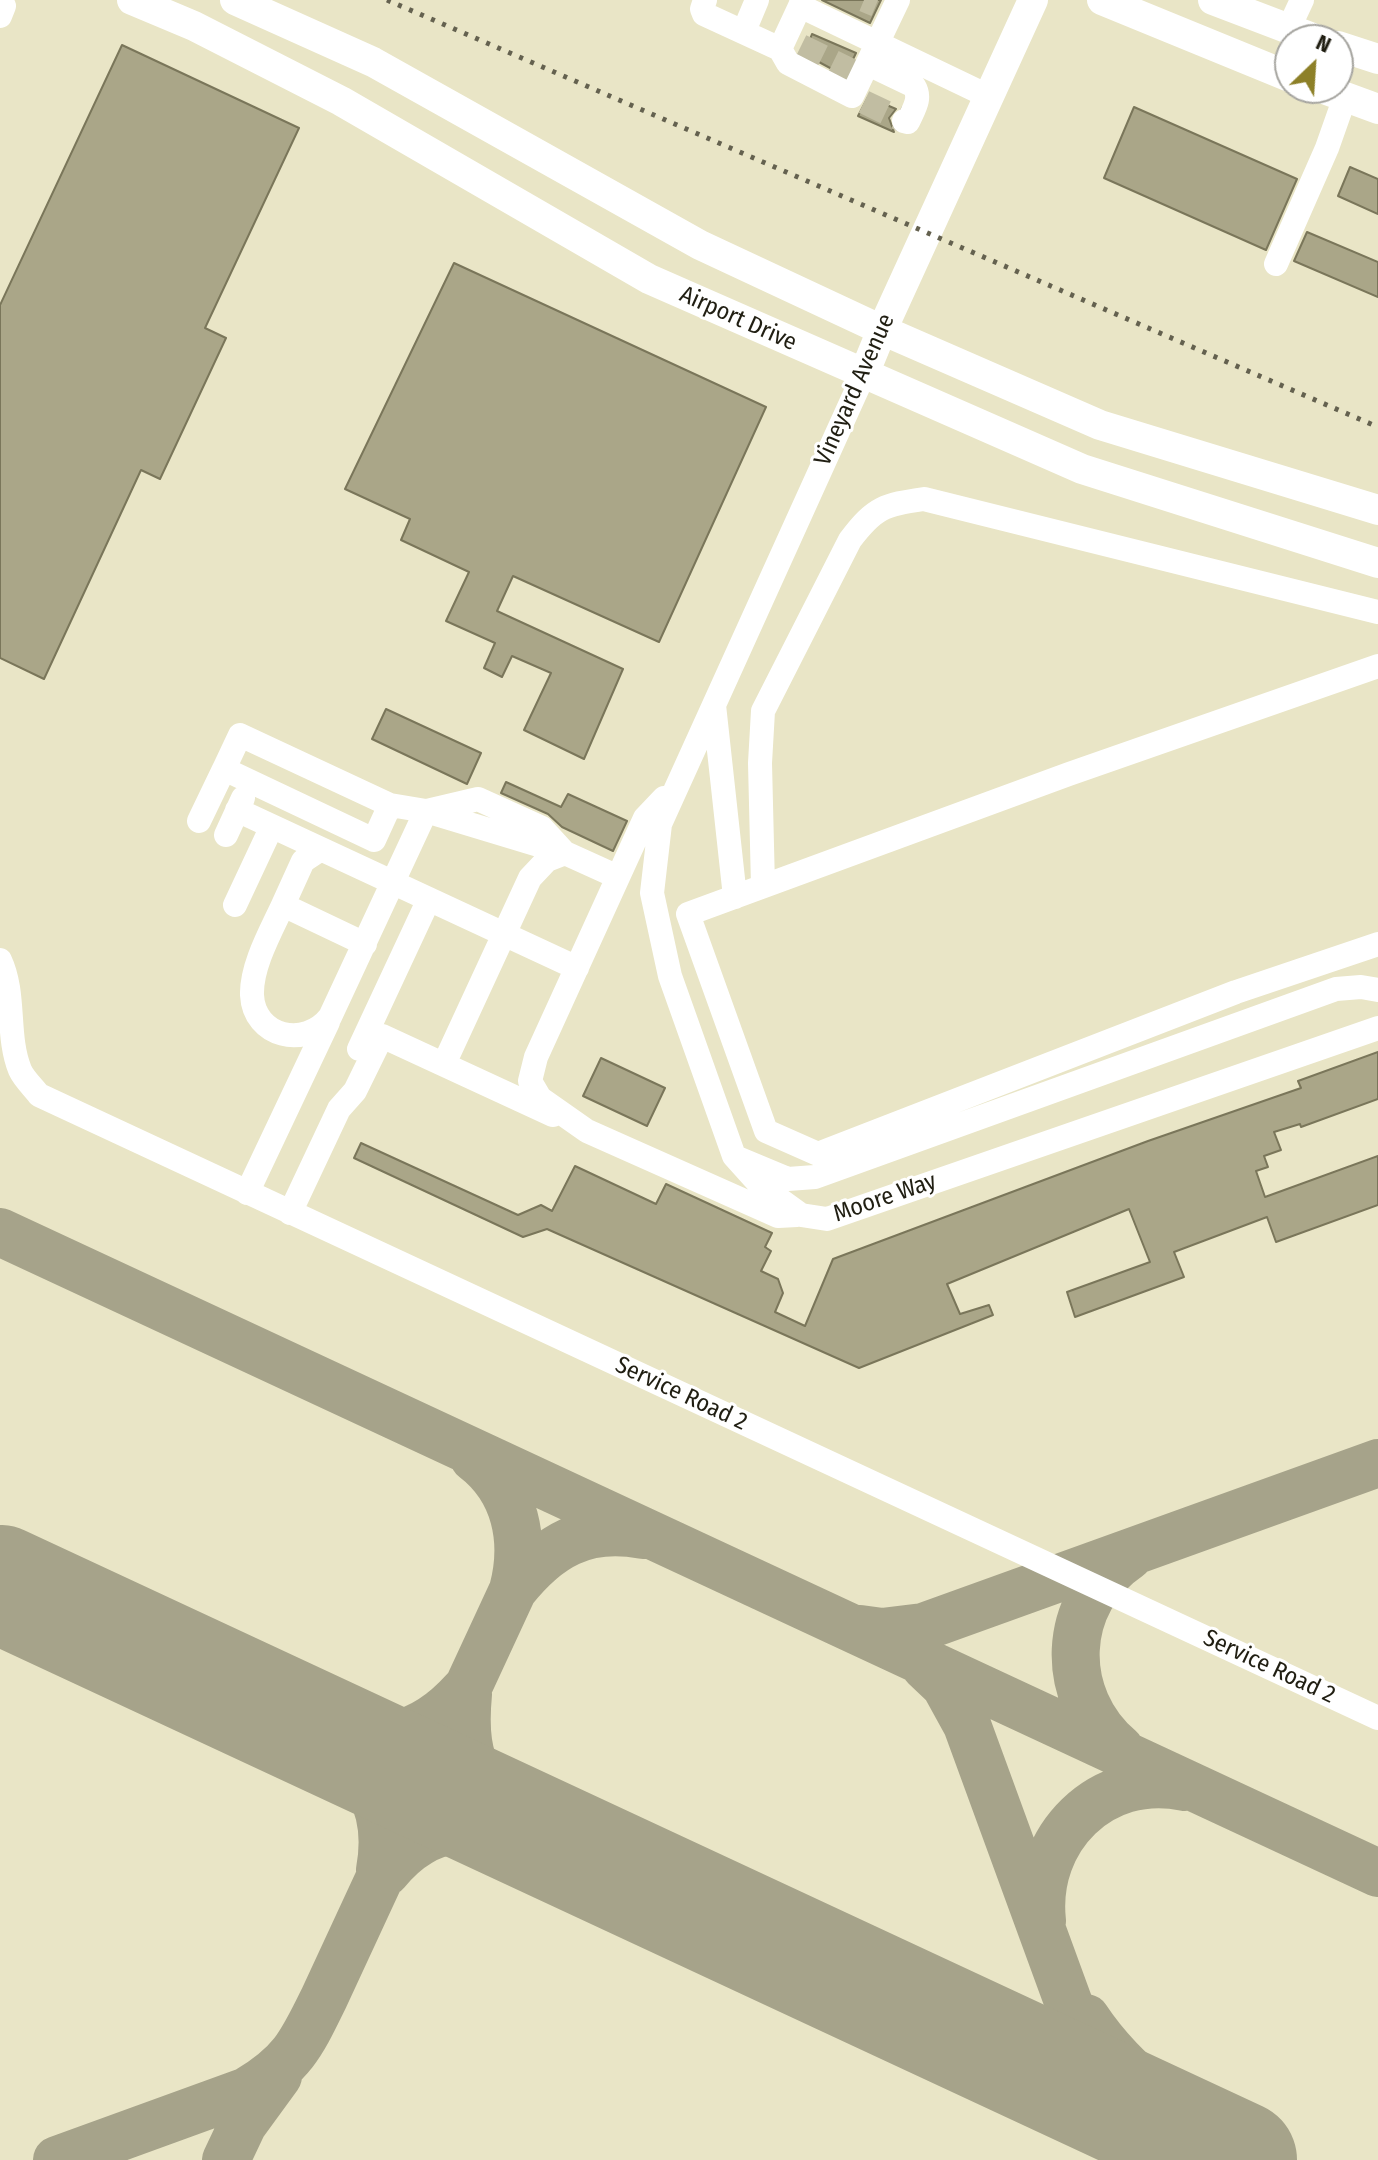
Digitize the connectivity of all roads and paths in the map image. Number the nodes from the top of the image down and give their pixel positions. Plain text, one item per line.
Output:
1 (132, 0) edge
2 (235, 0) edge
3 (705, 0) edge
4 (757, 0) edge
5 (1033, 0) edge
6 (1102, 0) edge
7 (1213, 0) edge
8 (1302, 0) edge
9 (801, 3) edge
10 (888, 6) edge
11 (1274, 24) edge
12 (1291, 24) edge
13 (744, 31) junction
14 (788, 45) junction
15 (1354, 51) edge
16 (1378, 59) edge
17 (1274, 70) edge
18 (863, 75) junction
19 (990, 97) junction
20 (1354, 100) edge
21 (1332, 104) edge
22 (1378, 109) edge
23 (904, 121) dead end
24 (1276, 264) dead end
25 (882, 330) junction
26 (864, 374) junction
27 (1378, 510) edge
28 (1378, 563) edge
29 (1378, 612) edge
30 (1378, 666) edge
31 (714, 705) junction
32 (224, 769) junction
33 (250, 781) junction
34 (679, 782) junction
35 (390, 805) junction
36 (237, 810) junction
37 (426, 811) junction
38 (199, 821) dead end
39 (272, 826) junction
40 (226, 835) dead end
41 (321, 849) junction
42 (565, 853) junction
43 (618, 877) junction
44 (393, 883) junction
45 (763, 886) junction
46 (735, 897) junction
47 (429, 899) junction
48 (235, 905) dead end
49 (283, 905) junction
50 (504, 934) junction
51 (365, 944) junction
52 (1378, 944) edge
53 (0, 960) edge
54 (577, 968) junction
55 (1378, 990) edge
56 (330, 1017) junction
57 (1378, 1028) edge
58 (444, 1064) junction
59 (339, 1109) junction
60 (587, 1131) junction
61 (734, 1156) junction
62 (247, 1193) junction
63 (290, 1213) junction
64 (801, 1215) junction
65 (1378, 1718) edge

1 - 26 main road, Airport Drive
2 - 25 main road, Airport Drive
3 - 13 street
4 - 13 street
5 - 19 main road, Vineyard Avenue
6 - 17 main road
7 - 11 main road
8 - 12 street
9 - 14 street
9 - 18 street
10 - 18 street
13 - 14 street
14 - 18 street
15 - 16 main road
18 - 19 street
18 - 23 street
19 - 25 main road, Vineyard Avenue
20 - 22 main road
21 - 24 street
25 - 26 main road, Vineyard Avenue
25 - 27 main road, Airport Drive
26 - 28 main road, Airport Drive
26 - 31 street, Vineyard Avenue
29 - 45 street
30 - 45 street
31 - 34 street, Vineyard Avenue
31 - 46 street
32 - 33 street
32 - 35 street
32 - 38 street
33 - 35 street
33 - 36 street
34 - 43 street
34 - 61 street, Moore Way
35 - 37 street
36 - 39 street
36 - 40 street
37 - 42 street
37 - 44 street
39 - 41 street
39 - 48 street
41 - 44 street
41 - 49 street
42 - 43 street
42 - 50 street
43 - 54 street
44 - 47 street
44 - 51 street
45 - 46 street
46 - 52 street
47 - 50 street
47 - 59 street
49 - 51 street
49 - 56 street
50 - 54 street
50 - 58 street
51 - 56 street
53 - 62 street, Service Road 2
54 - 60 street
55 - 61 street
56 - 62 street
57 - 64 street, Moore Way
58 - 59 street
58 - 60 street
59 - 63 street
60 - 64 street
61 - 64 street, Moore Way
62 - 63 street, Service Road 2
63 - 65 street, Service Road 2

